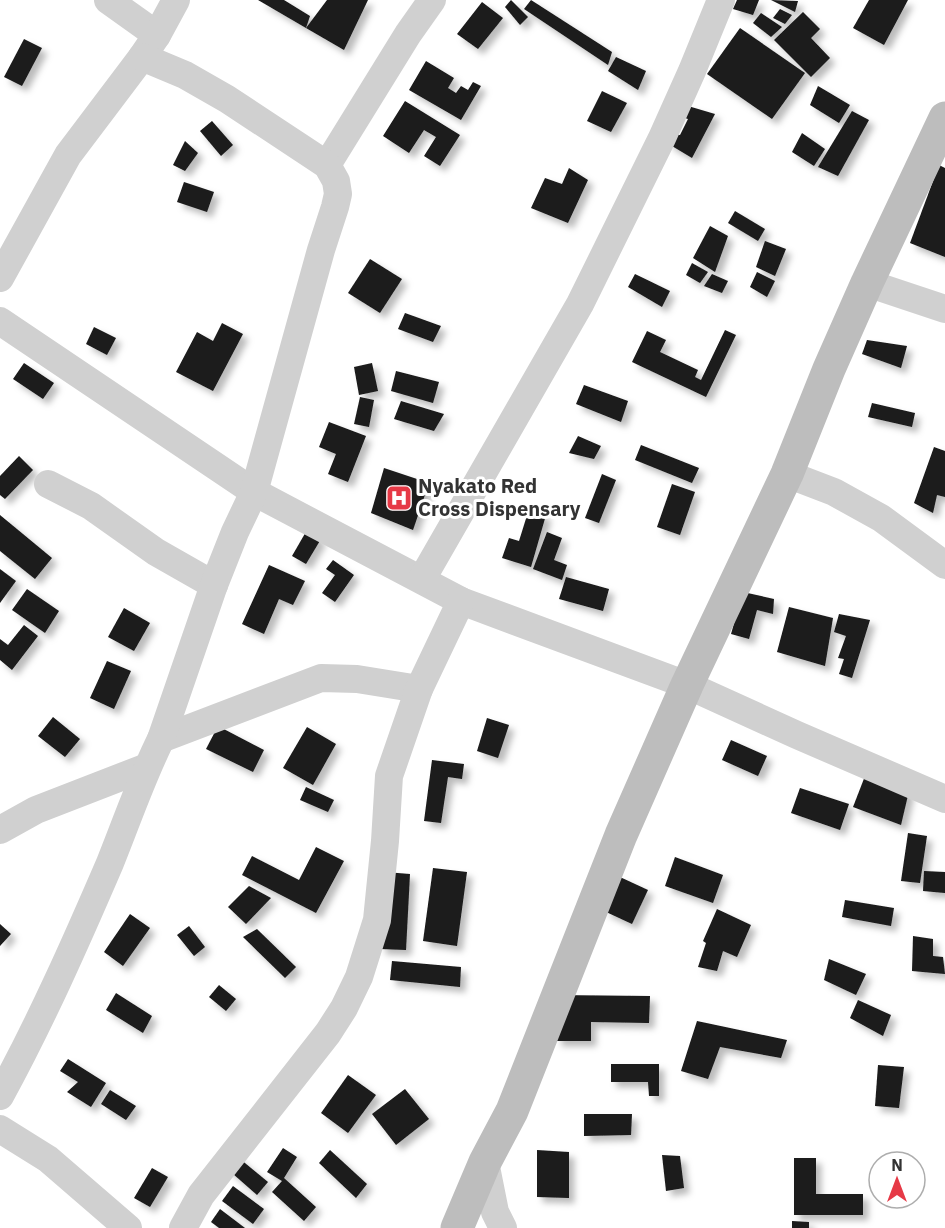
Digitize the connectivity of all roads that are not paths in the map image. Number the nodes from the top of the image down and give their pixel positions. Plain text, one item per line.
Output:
1 (108, 0) edge
2 (176, 0) edge
3 (432, 0) edge
4 (721, 0) edge
5 (149, 46) junction
6 (945, 118) edge
7 (327, 165) junction
8 (0, 278) edge
9 (867, 283) junction
10 (945, 309) edge
11 (0, 321) edge
12 (787, 474) junction
13 (48, 484) dead end
14 (254, 492) junction
15 (945, 565) edge
16 (423, 579) junction
17 (214, 585) junction
18 (461, 601) junction
19 (687, 685) junction
20 (419, 689) junction
21 (161, 739) junction
22 (147, 767) junction
23 (945, 799) edge
24 (0, 830) edge
25 (0, 1096) edge
26 (0, 1129) edge
27 (485, 1162) junction
28 (128, 1228) edge
29 (183, 1228) edge
30 (457, 1228) edge
31 (502, 1228) edge

1 - 5 street
2 - 5 street
3 - 7 street
4 - 16 street
5 - 7 street
5 - 8 street
6 - 9 street
7 - 14 street
9 - 10 street
9 - 12 street
11 - 14 street
12 - 15 street
12 - 19 street
13 - 17 street
14 - 16 street
14 - 17 street
16 - 18 street
17 - 21 street
18 - 19 street
18 - 20 street
19 - 23 street
19 - 27 street
20 - 21 street
20 - 29 street
21 - 22 street
22 - 24 street
22 - 25 street
26 - 28 street
27 - 30 street
27 - 31 street

